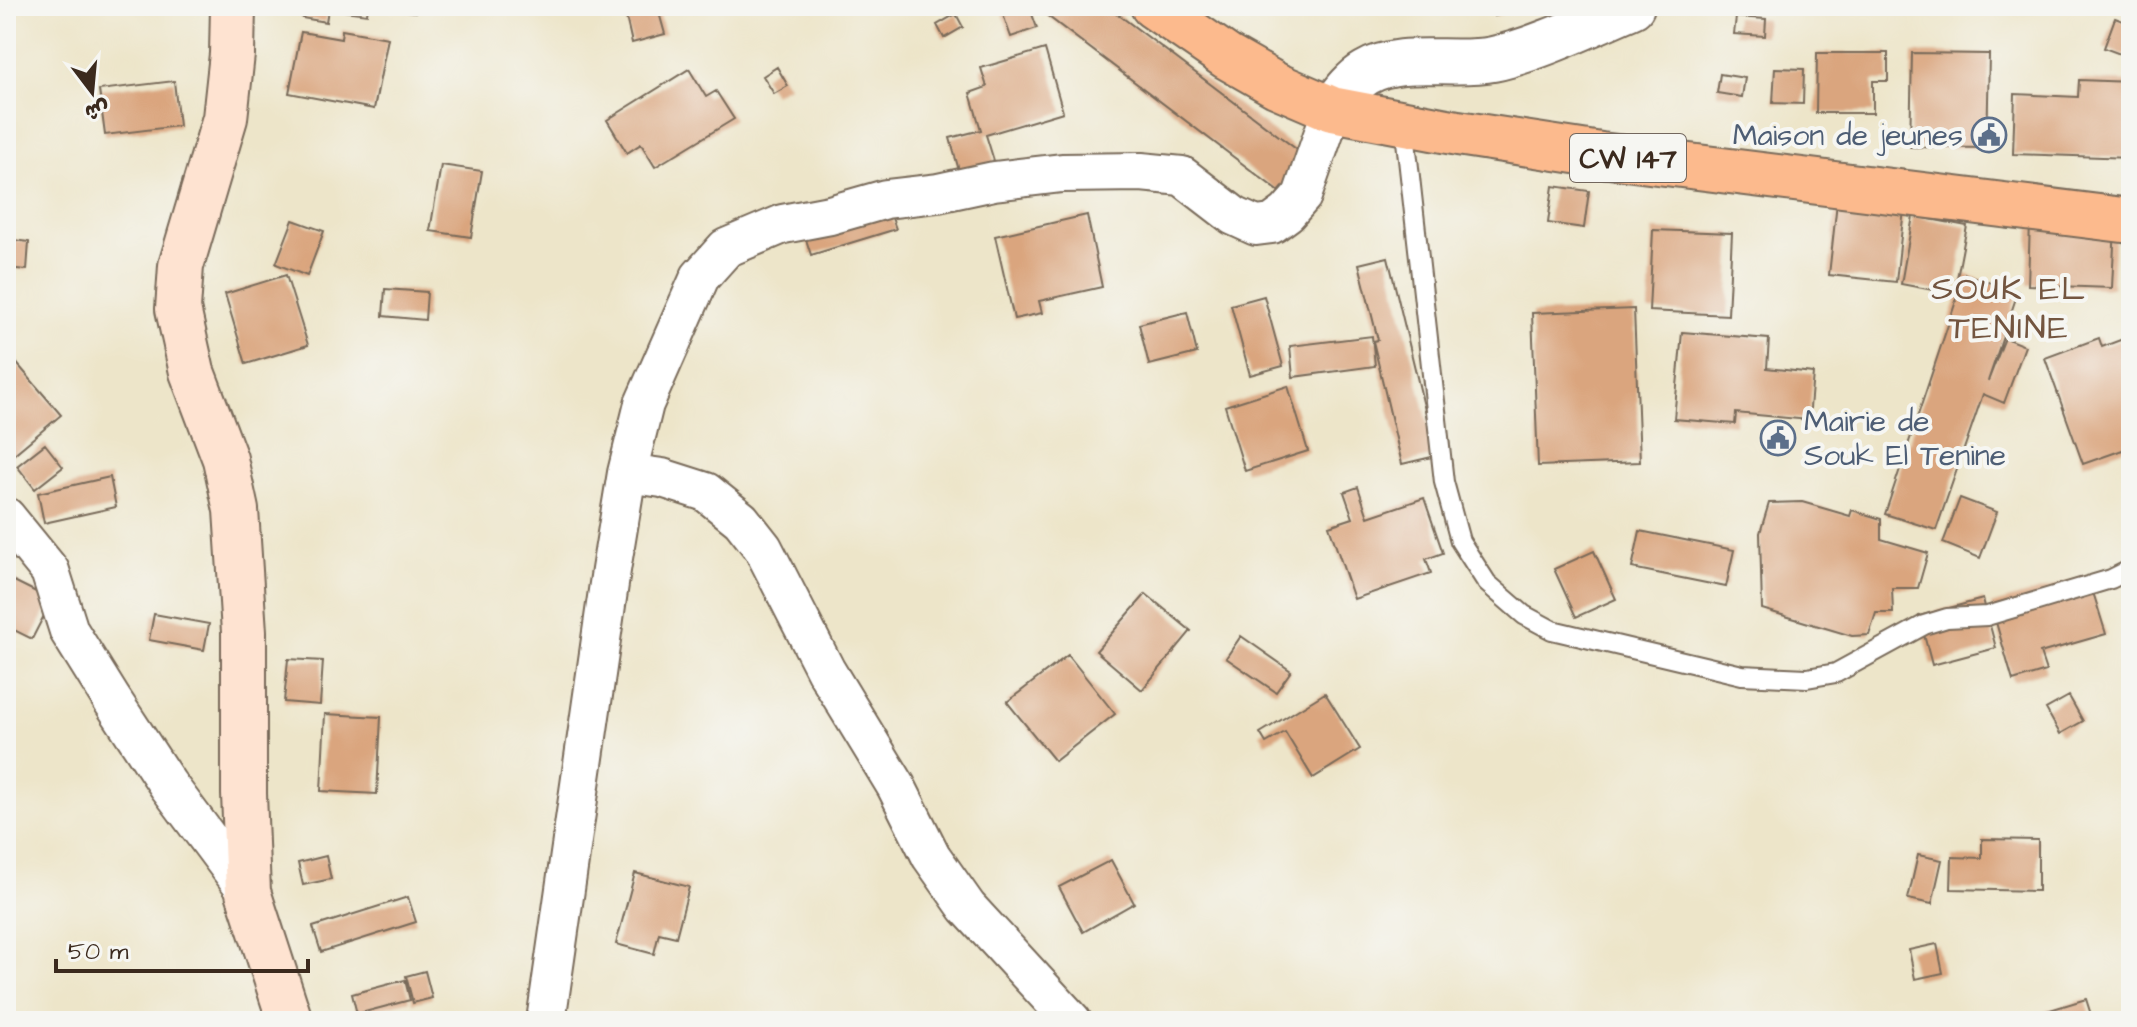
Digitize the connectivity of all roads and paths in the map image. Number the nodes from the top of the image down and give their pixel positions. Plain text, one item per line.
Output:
1 (233, 6) edge
2 (1153, 6) edge
3 (1632, 6) edge
4 (1332, 109) junction
5 (1404, 123) junction
6 (2131, 221) edge
7 (627, 473) junction
8 (6, 517) edge
9 (2131, 569) edge
10 (248, 892) junction
11 (290, 1021) edge
12 (546, 1021) edge
13 (1072, 1021) edge

1 - 10 main road
2 - 4 main road, CW 147
3 - 4 street
4 - 5 main road, CW 147
4 - 7 street
5 - 6 main road, CW 147
5 - 9 lane
7 - 12 street
7 - 13 street
8 - 10 street
10 - 11 main road

